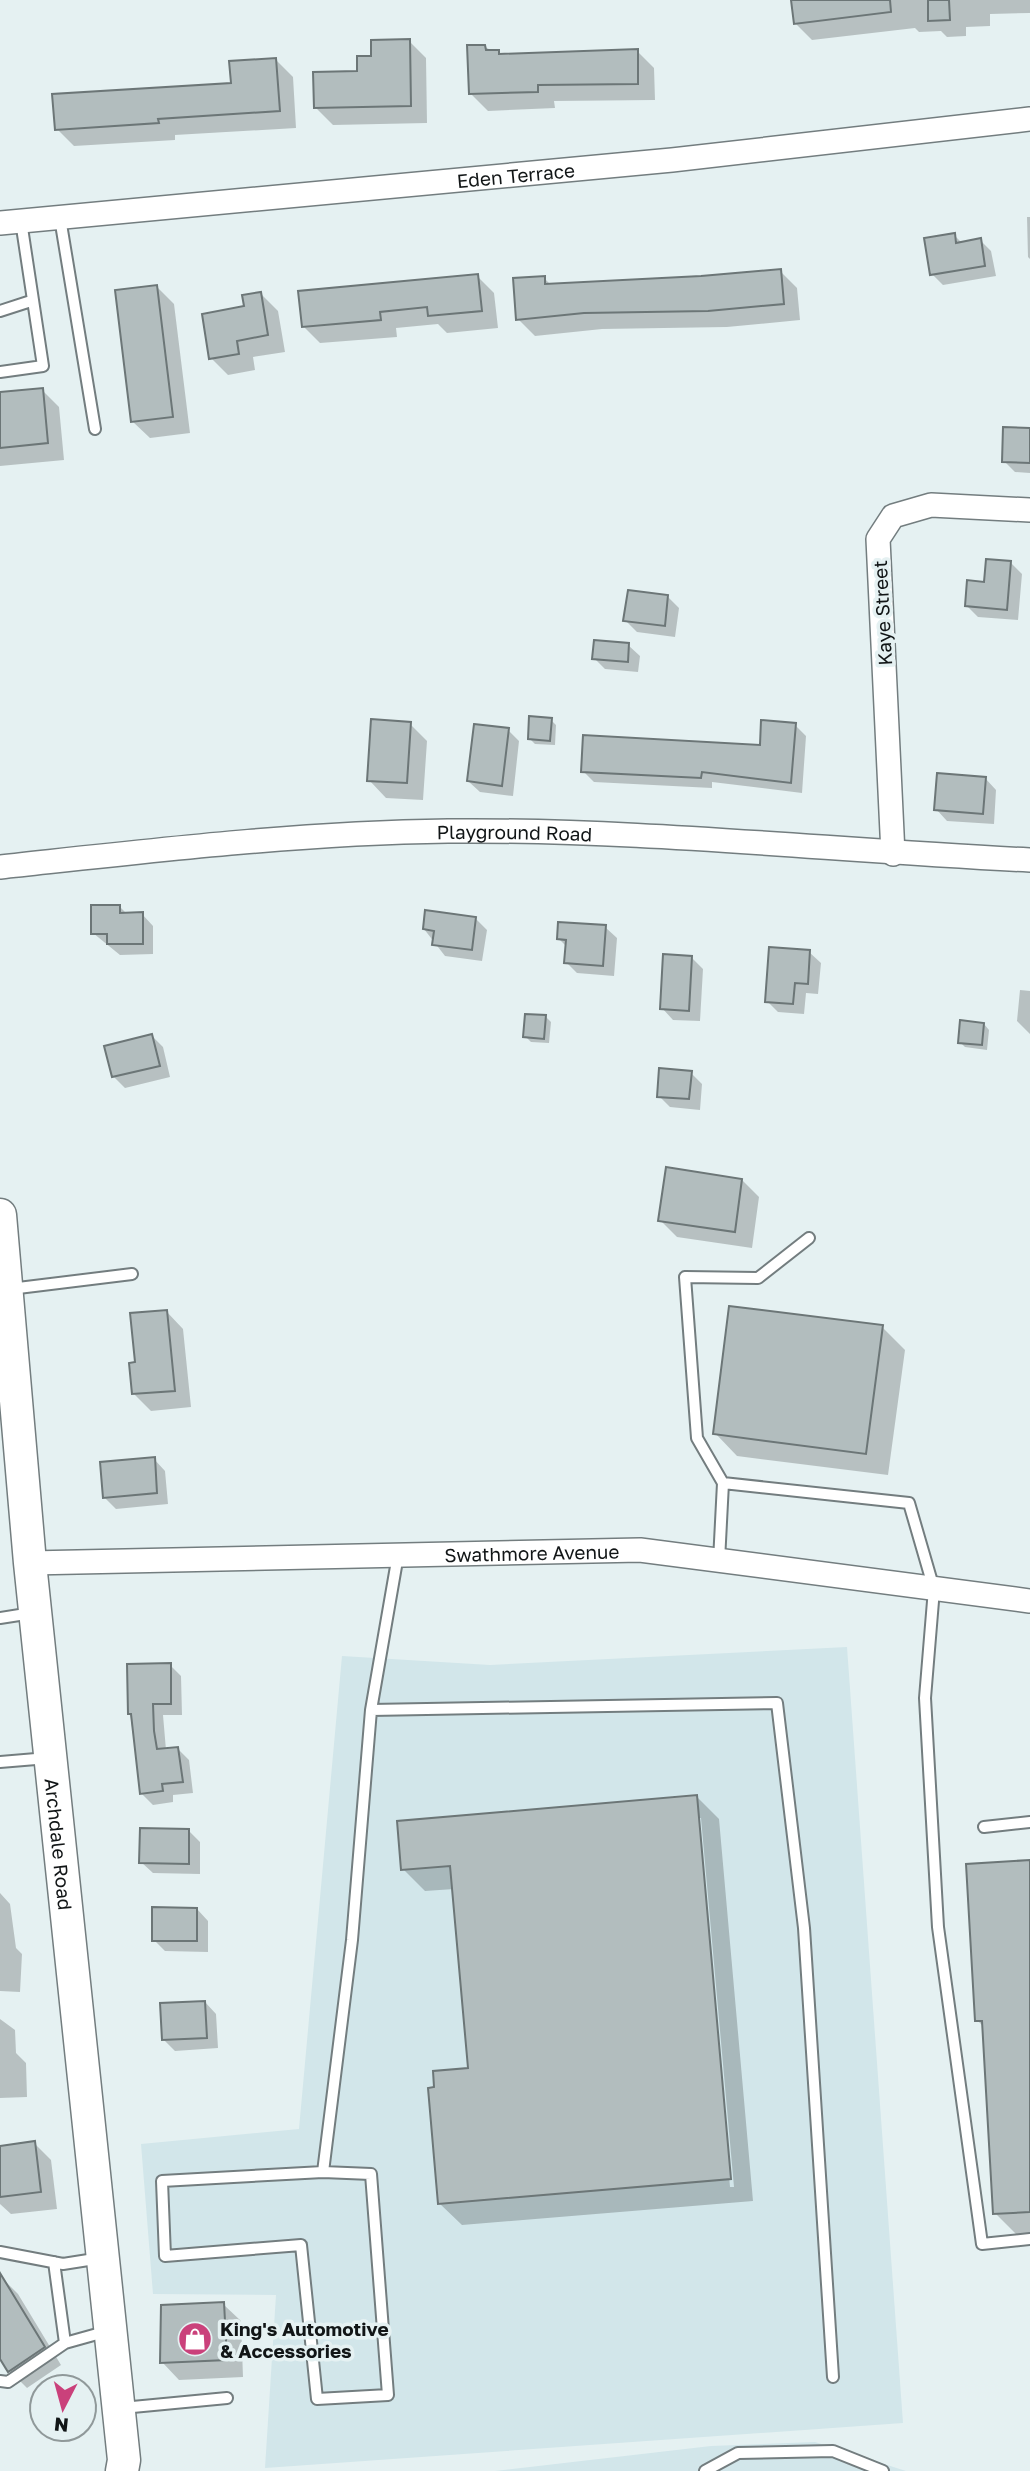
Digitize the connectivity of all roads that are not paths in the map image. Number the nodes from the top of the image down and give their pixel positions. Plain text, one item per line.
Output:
1 (1030, 118) edge
2 (60, 218) junction
3 (10, 222) edge
4 (31, 301) junction
5 (0, 311) edge
6 (0, 372) edge
7 (95, 429) dead end
8 (1030, 510) edge
9 (893, 854) junction
10 (1030, 860) edge
11 (0, 867) edge
12 (0, 1215) edge
13 (809, 1238) dead end
14 (132, 1274) dead end
15 (7, 1289) junction
16 (9, 1398) edge
17 (723, 1483) junction
18 (398, 1555) junction
19 (719, 1561) junction
20 (30, 1563) junction
21 (934, 1589) junction
22 (1030, 1601) edge
23 (35, 1613) junction
24 (0, 1618) edge
25 (371, 1710) junction
26 (50, 1758) junction
27 (0, 1762) edge
28 (1030, 1822) edge
29 (984, 1826) dead end
30 (323, 2172) junction
31 (1030, 2239) edge
32 (0, 2252) edge
33 (103, 2258) junction
34 (54, 2262) junction
35 (110, 2331) junction
36 (65, 2343) junction
37 (833, 2377) dead end
38 (0, 2381) edge
39 (227, 2398) dead end
40 (118, 2408) junction
41 (122, 2471) edge
42 (705, 2471) edge
43 (883, 2471) edge

1 - 2 street, Eden Terrace
2 - 3 street, Eden Terrace
2 - 7 lane
3 - 4 lane
4 - 5 lane
4 - 6 lane
8 - 9 street, Kaye Street
9 - 10 street, Playground Road
9 - 11 street, Playground Road
12 - 15 main road, Archdale Road
13 - 17 lane
14 - 15 lane
15 - 16 main road, Archdale Road
16 - 20 main road, Archdale Road
17 - 19 lane
17 - 21 lane
18 - 19 street, Swathmore Avenue
18 - 20 street, Swathmore Avenue
18 - 25 lane
19 - 21 street, Swathmore Avenue
20 - 23 main road, Archdale Road
21 - 22 street, Swathmore Avenue
21 - 31 lane
23 - 24 lane
23 - 26 main road, Archdale Road
25 - 30 lane
25 - 37 lane
26 - 27 lane
26 - 33 main road, Archdale Road
28 - 29 lane
30 - 30 lane
32 - 34 lane
33 - 34 lane
33 - 35 main road, Archdale Road
34 - 36 lane
35 - 36 lane
35 - 40 main road, Archdale Road
36 - 38 lane
39 - 40 lane
40 - 41 main road, Archdale Road
42 - 43 lane

